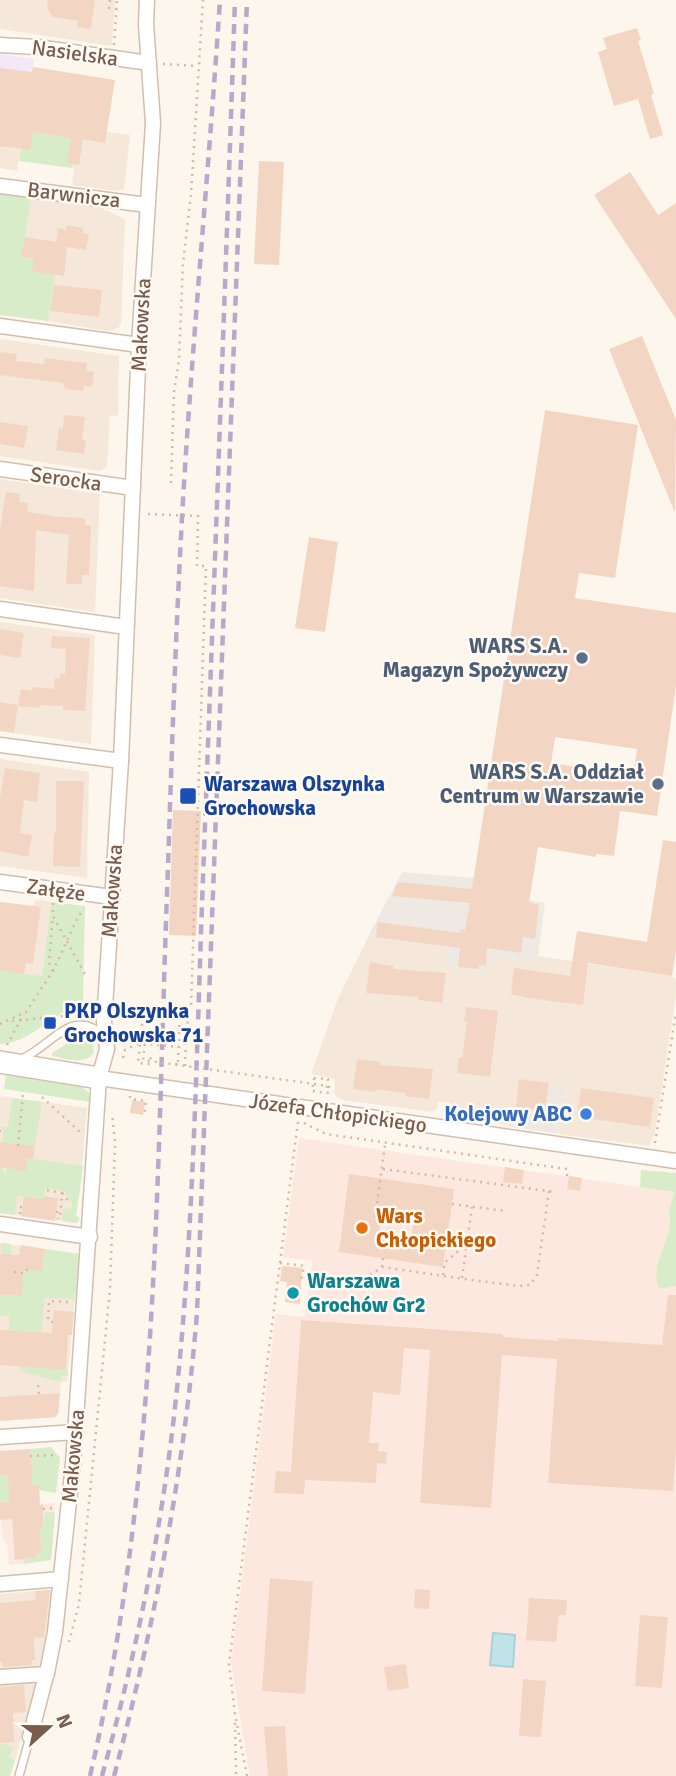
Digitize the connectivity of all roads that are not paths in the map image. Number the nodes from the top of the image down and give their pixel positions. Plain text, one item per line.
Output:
1 (147, 0) edge
2 (0, 45) edge
3 (149, 64) junction
4 (0, 186) edge
5 (147, 205) junction
6 (0, 326) edge
7 (139, 345) junction
8 (0, 469) edge
9 (133, 488) junction
10 (0, 609) edge
11 (126, 627) junction
12 (0, 745) edge
13 (121, 761) junction
14 (0, 882) edge
15 (112, 897) junction
16 (107, 1040) junction
17 (3, 1057) edge
18 (99, 1077) junction
19 (676, 1161) edge
20 (0, 1224) edge
21 (90, 1237) junction
22 (76, 1432) junction
23 (0, 1437) edge
24 (61, 1579) junction
25 (0, 1584) edge
26 (47, 1674) junction
27 (0, 1677) edge
28 (30, 1737) joint
29 (19, 1776) edge

1 - 3 street, Makowska
2 - 3 street, Nasielska
3 - 5 street, Makowska
4 - 5 street, Barwnicza
5 - 7 street, Makowska
6 - 7 street
7 - 9 street, Makowska
8 - 9 street, Serocka
9 - 11 street, Makowska
10 - 11 street
11 - 13 street, Makowska
12 - 13 street
13 - 15 street, Makowska
14 - 15 street, Załęże
15 - 16 street, Makowska
16 - 17 lane
16 - 18 street, Makowska
17 - 18 street, Józefa Chłopickiego
18 - 19 street, Józefa Chłopickiego
18 - 21 street, Makowska
20 - 21 street
21 - 22 street, Makowska
22 - 23 street
22 - 24 street, Makowska
24 - 25 street
24 - 26 street, Makowska
26 - 27 street
26 - 28 street, Makowska
28 - 29 lane, Makowska

